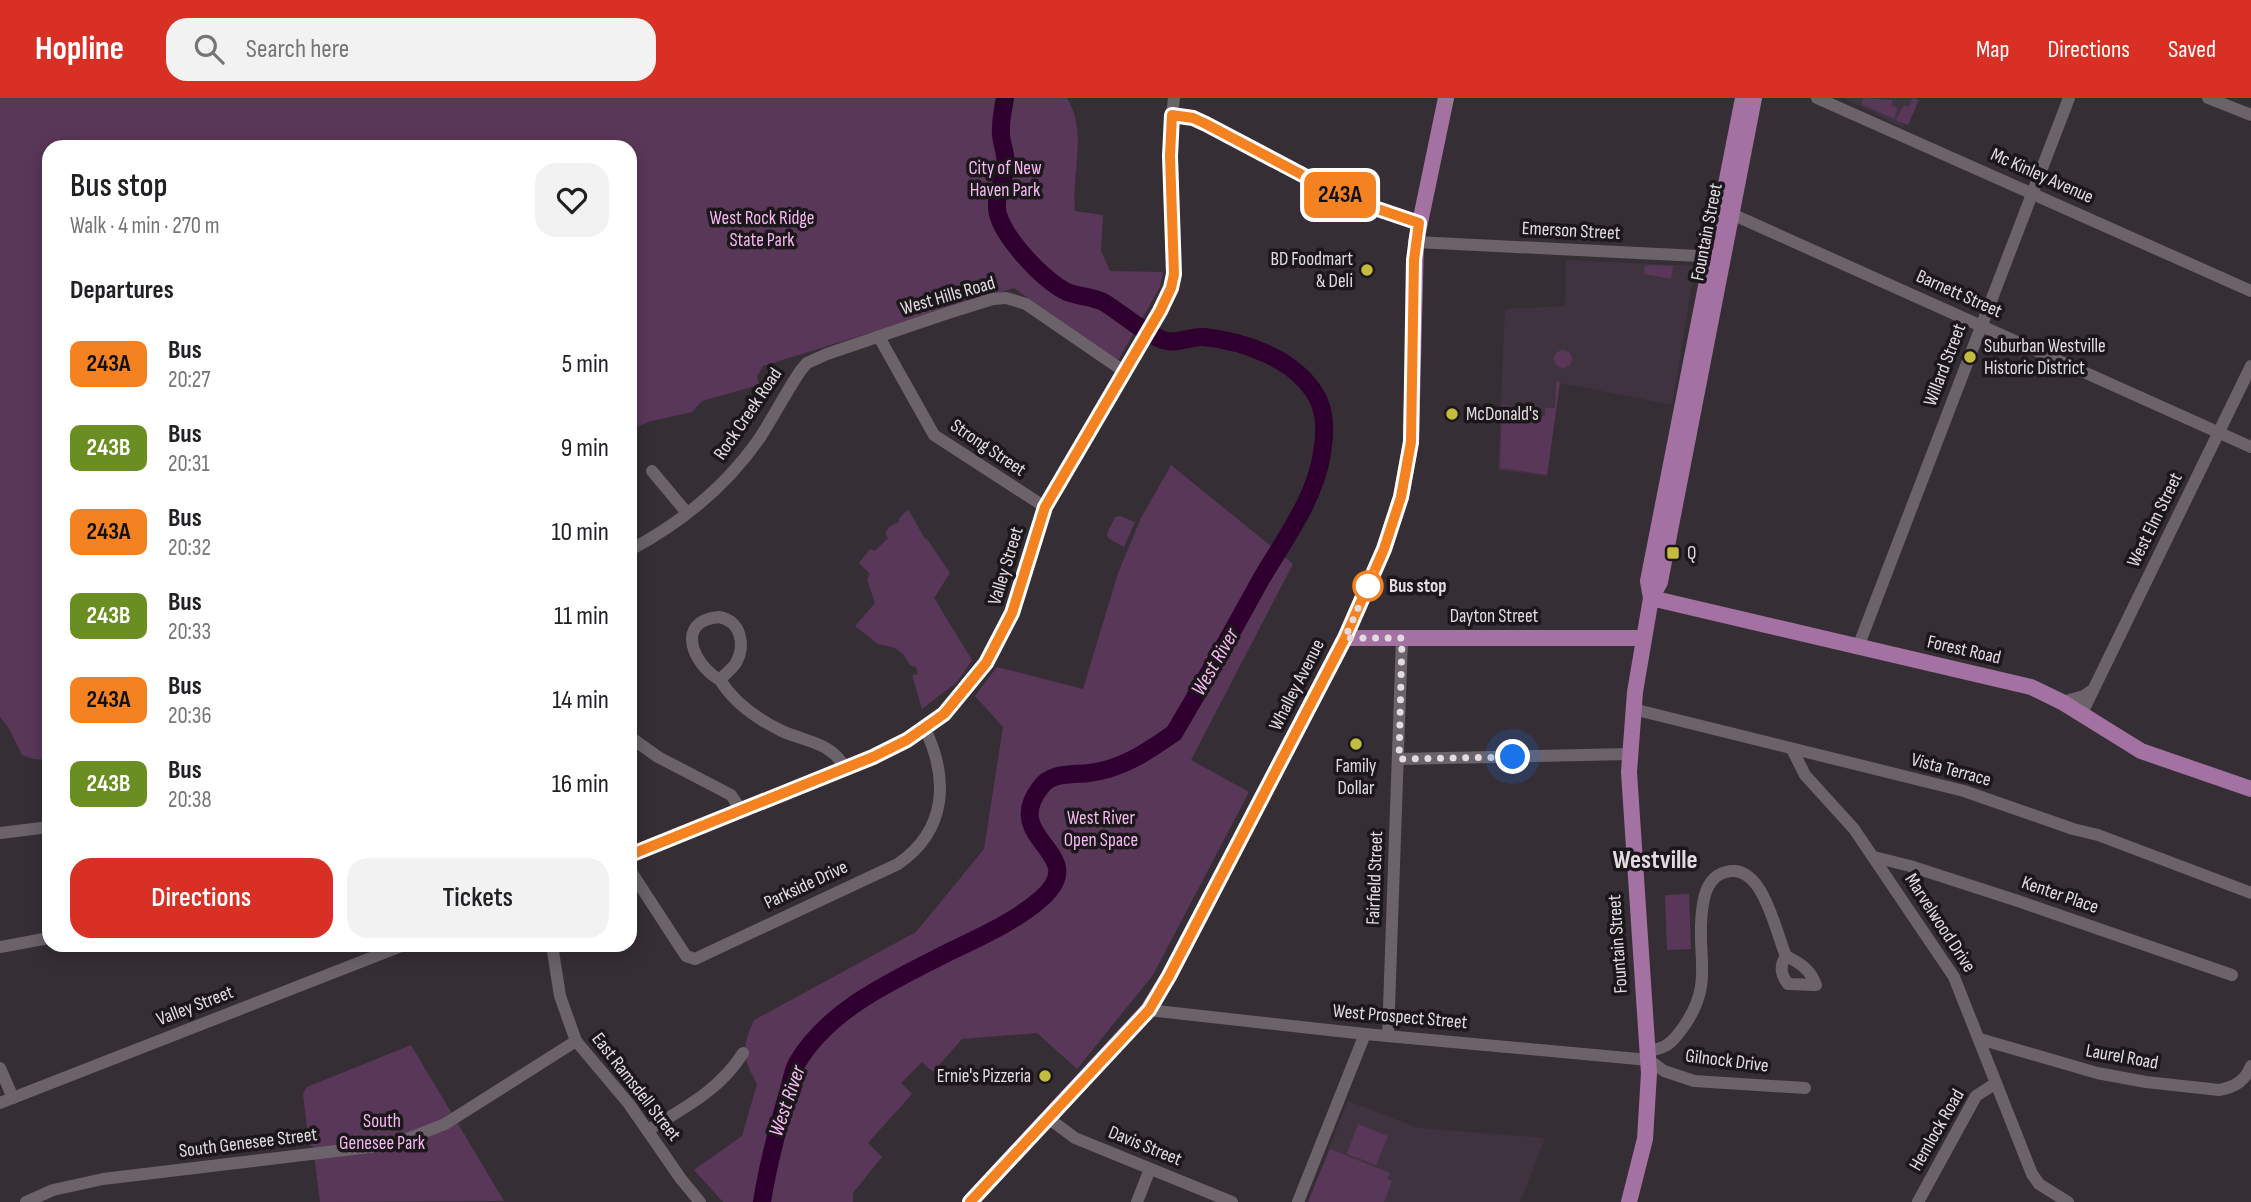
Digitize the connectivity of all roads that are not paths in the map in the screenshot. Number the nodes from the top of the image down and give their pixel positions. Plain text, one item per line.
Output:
1 (1174, 98) edge
2 (1446, 98) edge
3 (1743, 98) edge
4 (1754, 98) edge
5 (1817, 98) edge
6 (2069, 98) edge
7 (2208, 98) edge
8 (2229, 102) edge
9 (1172, 115) junction
10 (2251, 115) edge
11 (2032, 193) junction
12 (1726, 212) junction
13 (1419, 223) junction
14 (1416, 242) junction
15 (1718, 257) junction
16 (2251, 291) edge
17 (1981, 325) junction
18 (879, 337) junction
19 (807, 363) joint
20 (2251, 366) edge
21 (1125, 372) junction
22 (2219, 433) junction
23 (2251, 447) edge
24 (652, 471) dead end
25 (1045, 507) junction
26 (687, 513) junction
27 (637, 546) edge
28 (1651, 598) junction
29 (1345, 638) junction
30 (1402, 638) junction
31 (1643, 638) junction
32 (1858, 647) junction
33 (720, 680) junction
34 (2091, 691) junction
35 (2062, 702) junction
36 (1633, 709) junction
37 (2081, 715) junction
38 (925, 729) junction
39 (637, 742) edge
40 (1792, 749) junction
41 (1630, 754) junction
42 (1399, 759) junction
43 (845, 769) junction
44 (2251, 789) edge
45 (741, 810) junction
46 (42, 828) edge
47 (0, 833) edge
48 (637, 852) edge
49 (1874, 857) junction
50 (637, 881) edge
51 (2251, 894) edge
52 (42, 939) edge
53 (0, 947) edge
54 (386, 952) edge
55 (553, 952) edge
56 (1786, 956) dead end
57 (2232, 975) dead end
58 (1149, 1010) junction
59 (1364, 1034) junction
60 (1388, 1036) junction
61 (1980, 1039) junction
62 (576, 1041) junction
63 (743, 1054) dead end
64 (1648, 1055) junction
65 (2251, 1066) edge
66 (0, 1068) edge
67 (1996, 1083) junction
68 (1805, 1088) dead end
69 (13, 1098) junction
70 (0, 1103) edge
71 (1048, 1118) junction
72 (648, 1130) junction
73 (1150, 1169) junction
74 (26, 1202) edge
75 (700, 1202) edge
76 (970, 1202) edge
77 (1137, 1202) edge
78 (1232, 1202) edge
79 (1298, 1202) edge
80 (1629, 1202) edge
81 (1918, 1202) edge
82 (2068, 1202) edge

1 - 9 street, Valley Street
2 - 13 main road, Whalley Avenue
3 - 12 main road, Fountain Street
4 - 12 main road, Fountain Street
5 - 11 street, Mc Kinley Avenue
6 - 11 street, Willard Street
7 - 8 street
8 - 10 street
9 - 13 street
9 - 21 street, Valley Street
11 - 16 street, Mc Kinley Avenue
11 - 17 street, Willard Street
12 - 15 main road, Fountain Street
12 - 17 street, Barnett Street
13 - 14 main road, Whalley Avenue
14 - 15 street, Emerson Street
14 - 29 main road, Whalley Avenue
15 - 28 main road, Fountain Street
17 - 22 street, Barnett Street
17 - 32 street, Willard Street
18 - 19 street, West Hills Road
18 - 21 street, West Hills Road
18 - 25 street, Strong Street
19 - 26 street, Rock Creek Road
20 - 22 street, West Elm Street
21 - 25 street, Valley Street
22 - 23 street, Barnett Street
22 - 34 street, West Elm Street
24 - 26 street
25 - 38 street, Valley Street
26 - 27 street, Rock Creek Road
28 - 31 main road, Fountain Street
28 - 32 main road, Forest Road
29 - 30 main road, Dayton Street
29 - 58 main road, Whalley Avenue
30 - 31 main road, Dayton Street
30 - 42 street, Fairfield Street
31 - 36 main road, Fountain Street
32 - 35 main road, Forest Road
33 - 33 street
33 - 43 street
34 - 35 street
34 - 37 street, West Elm Street
35 - 37 main road, Forest Road
36 - 40 street, Vista Terrace
36 - 41 main road, Fountain Street
37 - 44 main road, Forest Road
38 - 43 street, Valley Street
38 - 50 street, Parkside Drive
39 - 45 street
40 - 49 street, Marvelwood Drive
40 - 51 street, Vista Terrace
41 - 42 street
41 - 64 main road, Fountain Street
42 - 60 street, Fairfield Street
43 - 45 street, Valley Street
45 - 48 street, Valley Street
46 - 47 street
49 - 57 street, Kenter Place
49 - 61 street, Marvelwood Drive
52 - 53 street
54 - 69 street, Valley Street
55 - 62 street, East Ramsdell Street
56 - 64 street
58 - 59 street, West Prospect Street
58 - 71 main road, Whalley Avenue
59 - 60 street, West Prospect Street
59 - 79 street
60 - 64 street, West Prospect Street
61 - 65 street, Laurel Road
61 - 67 street, Marvelwood Drive
62 - 72 street, East Ramsdell Street
62 - 74 street, South Genesee Street
63 - 72 street
64 - 68 street, Gilnock Drive
64 - 80 main road, Fountain Street
66 - 69 street
67 - 81 street, Hemlock Road
67 - 82 street, Marvelwood Drive
69 - 70 street, Valley Street
71 - 73 street, Davis Street
71 - 76 main road, Whalley Avenue
72 - 75 street, East Ramsdell Street
73 - 77 street
73 - 78 street, Davis Street

